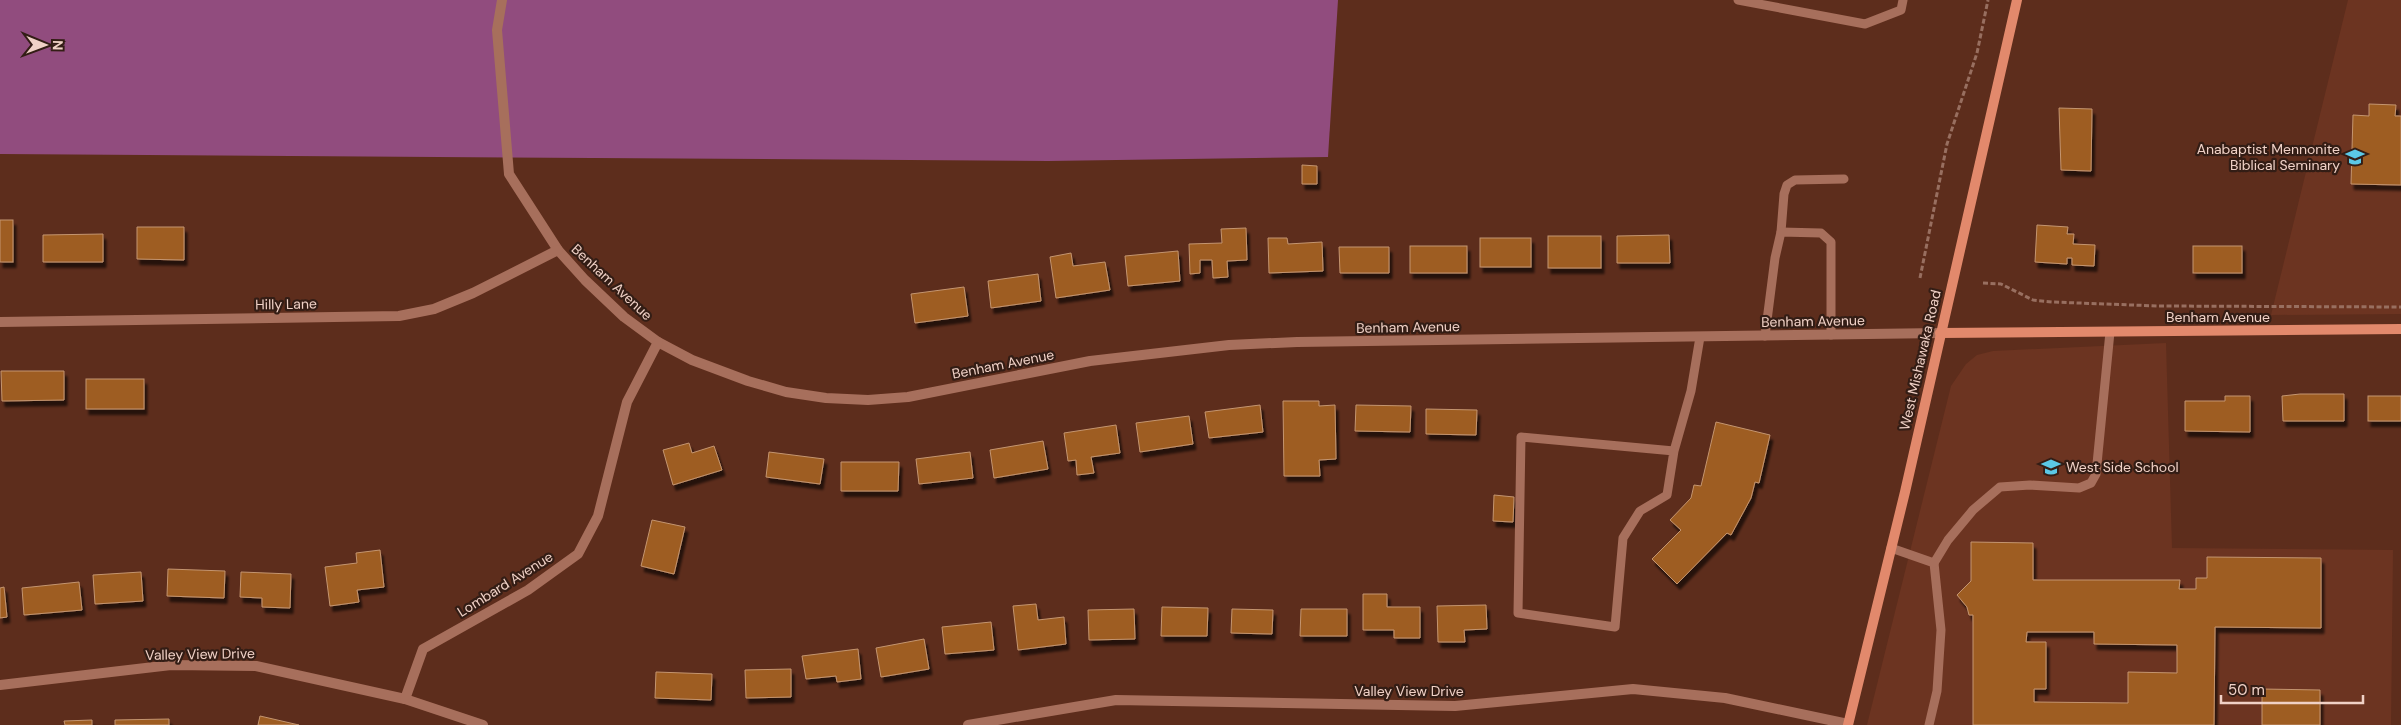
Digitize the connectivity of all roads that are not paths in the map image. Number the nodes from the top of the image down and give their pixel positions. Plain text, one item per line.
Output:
1 (502, 0) edge
2 (1738, 0) edge
3 (1903, 0) edge
4 (2017, 0) edge
5 (1844, 179) dead end
6 (1781, 232) junction
7 (558, 250) junction
8 (0, 322) edge
9 (2401, 329) edge
10 (2110, 332) junction
11 (1940, 333) junction
12 (1831, 335) junction
13 (1765, 336) junction
14 (1700, 337) junction
15 (658, 342) junction
16 (1674, 451) junction
17 (1891, 548) junction
18 (1934, 563) junction
19 (0, 685) edge
20 (405, 699) junction
21 (483, 725) edge
22 (968, 725) edge
23 (1848, 725) edge
24 (1929, 725) edge

1 - 7 street, Benham Avenue
2 - 3 lane
4 - 11 main road, West Mishawaka Road
5 - 6 lane
6 - 12 lane
6 - 13 lane
7 - 8 street, Hilly Lane
7 - 15 street, Benham Avenue
9 - 10 main road, Benham Avenue
10 - 11 main road, Benham Avenue
10 - 18 lane
11 - 12 street, Benham Avenue
11 - 17 main road, West Mishawaka Road
12 - 13 street, Benham Avenue
13 - 14 street, Benham Avenue
14 - 15 street, Benham Avenue
14 - 16 lane
15 - 20 street, Lombard Avenue
16 - 16 lane
17 - 18 lane
17 - 23 main road, West Mishawaka Road
18 - 24 lane
19 - 20 street, Valley View Drive
20 - 21 street, Valley View Drive
22 - 23 street, Valley View Drive

